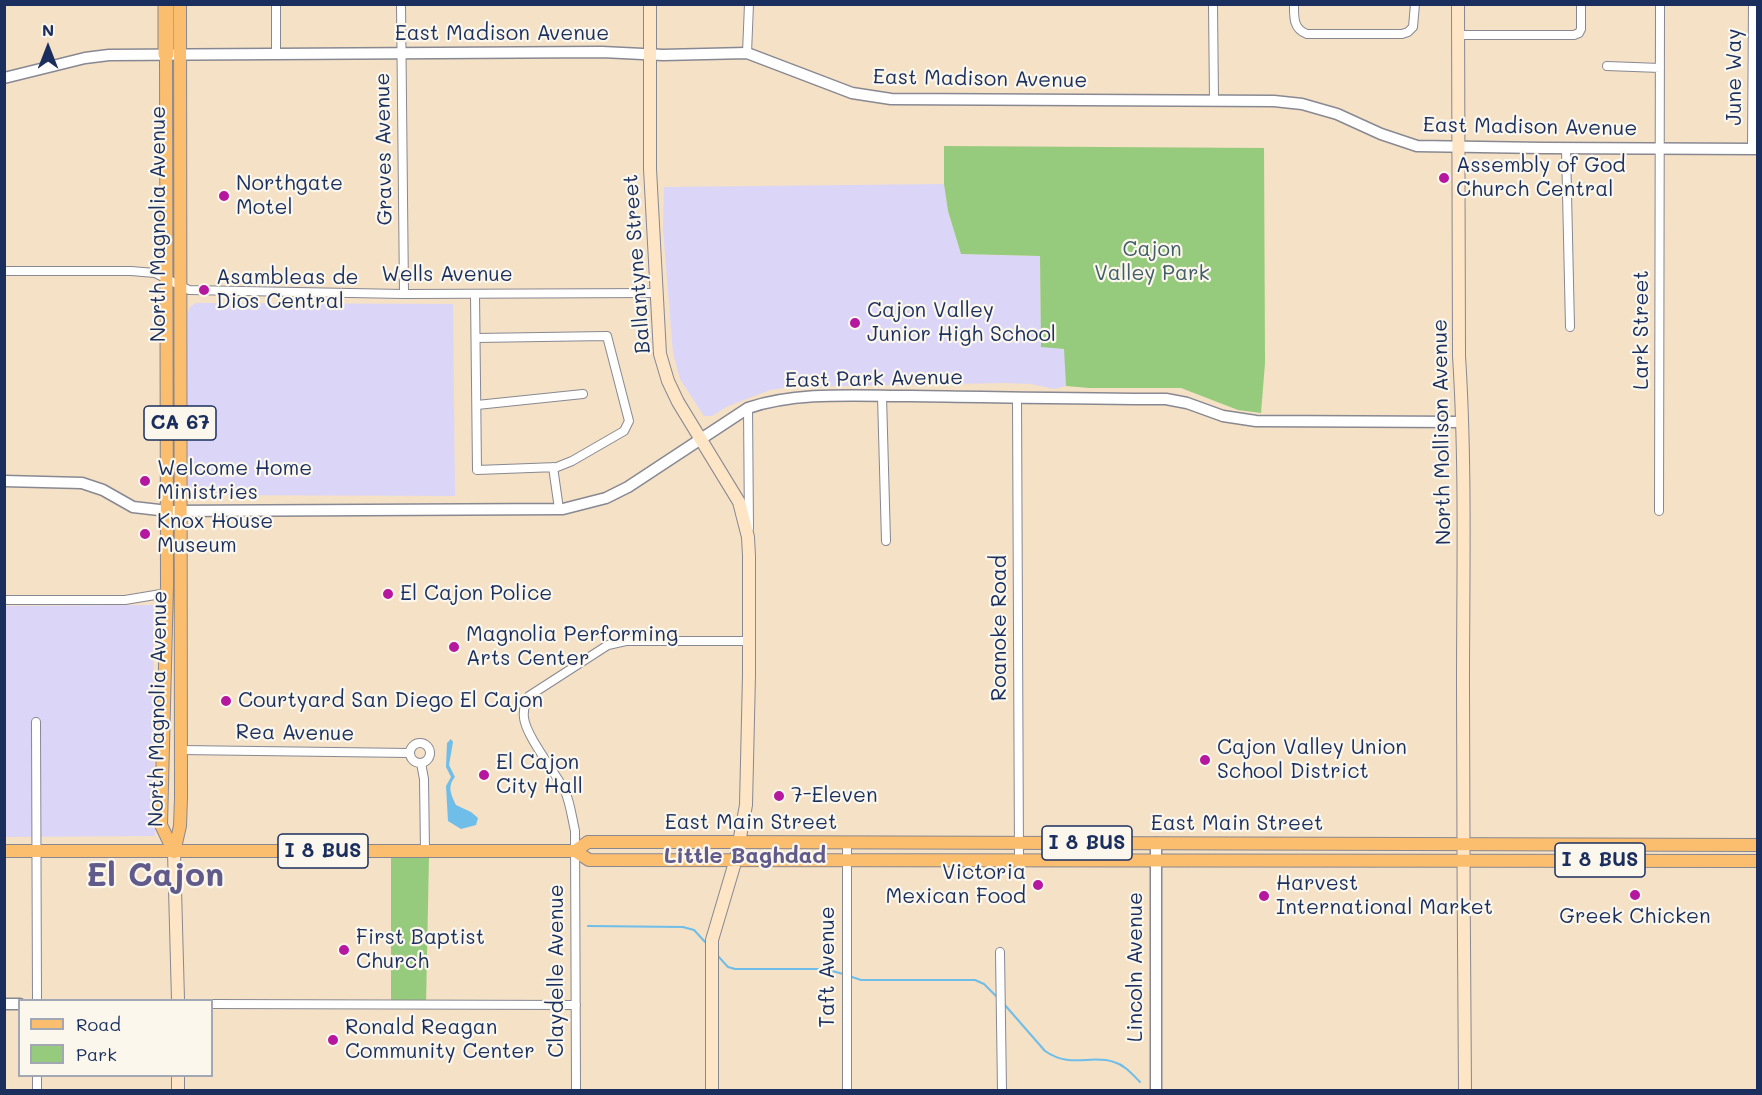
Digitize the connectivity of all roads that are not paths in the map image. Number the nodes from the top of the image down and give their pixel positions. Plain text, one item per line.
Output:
1 (166, 4) edge
2 (180, 4) edge
3 (276, 4) edge
4 (401, 4) edge
5 (650, 4) edge
6 (749, 4) edge
7 (1213, 4) edge
8 (1294, 4) edge
9 (1415, 4) edge
10 (1458, 4) edge
11 (1581, 4) edge
12 (1660, 4) edge
13 (1753, 4) edge
14 (1458, 35) junction
15 (650, 53) junction
16 (747, 53) junction
17 (173, 54) junction
18 (276, 54) junction
19 (400, 54) junction
20 (1607, 66) dead end
21 (1660, 68) junction
22 (4, 78) edge
23 (1214, 101) junction
24 (1458, 147) junction
25 (1566, 148) junction
26 (1661, 148) junction
27 (1755, 149) edge
28 (4, 271) edge
29 (168, 280) junction
30 (180, 286) junction
31 (656, 293) junction
32 (404, 294) junction
33 (475, 294) junction
34 (1570, 327) dead end
35 (476, 338) junction
36 (583, 394) dead end
37 (882, 396) junction
38 (1017, 397) junction
39 (477, 405) junction
40 (748, 408) junction
41 (1462, 422) junction
42 (701, 441) junction
43 (553, 467) junction
44 (4, 481) edge
45 (559, 509) junction
46 (174, 511) junction
47 (1659, 511) dead end
48 (886, 541) dead end
49 (749, 556) junction
50 (167, 593) junction
51 (4, 600) edge
52 (749, 641) junction
53 (164, 650) junction
54 (180, 651) junction
55 (36, 722) dead end
56 (163, 729) junction
57 (181, 750) junction
58 (410, 753) junction
59 (421, 763) junction
60 (739, 842) junction
61 (847, 843) junction
62 (1019, 843) junction
63 (1155, 843) junction
64 (1255, 843) junction
65 (1463, 843) junction
66 (1758, 844) edge
67 (4, 851) edge
68 (37, 851) junction
69 (424, 851) junction
70 (575, 851) junction
71 (174, 852) junction
72 (736, 859) junction
73 (1019, 859) junction
74 (1462, 859) junction
75 (846, 860) junction
76 (1155, 860) junction
77 (1255, 860) junction
78 (1758, 861) edge
79 (1000, 952) dead end
80 (37, 999) edge
81 (178, 999) edge
82 (213, 1004) edge
83 (576, 1005) junction
84 (576, 1090) edge
85 (712, 1090) edge
86 (847, 1090) edge
87 (1002, 1090) edge
88 (1156, 1090) edge
89 (1465, 1090) edge

1 - 17 highway, North Magnolia Avenue
2 - 17 main road, North Magnolia Avenue
3 - 18 street
4 - 19 street, Graves Avenue
5 - 15 main road, Ballantyne Street
6 - 16 street
7 - 23 street
8 - 9 street
10 - 14 main road, North Mollison Avenue
11 - 14 street
12 - 21 street, Lark Street
13 - 27 street, June Way
14 - 24 main road, North Mollison Avenue
15 - 16 street, East Madison Avenue
15 - 19 street, East Madison Avenue
15 - 31 main road, Ballantyne Street
16 - 23 street, East Madison Avenue
17 - 18 street, East Madison Avenue
17 - 22 street, East Madison Avenue
17 - 29 main road, North Magnolia Avenue / CA 67
17 - 30 main road, North Magnolia Avenue / CA 67
18 - 19 street, East Madison Avenue
19 - 32 street, Graves Avenue
20 - 21 street
21 - 26 street, Lark Street
23 - 24 street, East Madison Avenue
24 - 25 street, East Madison Avenue
24 - 41 main road, North Mollison Avenue
25 - 26 street, East Madison Avenue
25 - 34 street
26 - 27 street, East Madison Avenue
26 - 47 street, Lark Street
28 - 29 street, Wells Avenue
29 - 30 street, Wells Avenue
29 - 46 main road, North Magnolia Avenue / CA 67
30 - 32 street, Wells Avenue
30 - 46 main road, North Magnolia Avenue / CA 67
31 - 33 street, Wells Avenue
31 - 42 main road, Ballantyne Street
32 - 33 street, Wells Avenue
33 - 35 street
35 - 39 street
35 - 43 street
36 - 39 street
37 - 38 street, East Park Avenue
37 - 40 street, East Park Avenue
37 - 48 street
38 - 41 street, East Park Avenue
38 - 62 street, Roanoke Road
39 - 43 street
40 - 42 street, East Park Avenue
40 - 49 street
41 - 65 main road, North Mollison Avenue
42 - 45 street, East Park Avenue
42 - 49 main road, Ballantyne Street
43 - 45 street
44 - 46 street, East Park Avenue
45 - 46 street, East Park Avenue
46 - 50 main road, North Magnolia Avenue / CA 67
46 - 54 main road, North Magnolia Avenue / CA 67
49 - 52 main road, Ballantyne Street
50 - 51 street
50 - 53 main road, North Magnolia Avenue / CA 67
52 - 60 main road, Ballantyne Street
52 - 70 street, Claydelle Avenue
53 - 54 main road
53 - 56 main road, North Magnolia Avenue / CA 67
54 - 57 main road, North Magnolia Avenue / CA 67
55 - 68 street
56 - 57 main road
56 - 71 main road, North Magnolia Avenue / CA 67
57 - 58 street, Rea Avenue
57 - 71 main road, North Magnolia Avenue / CA 67
58 - 59 street
58 - 59 street
59 - 69 street
60 - 61 main road, East Main Street / I 8 BUS
60 - 70 main road, East Main Street / I 8 BUS
60 - 72 main road, Ballantyne Street
61 - 62 main road, East Main Street / I 8 BUS
61 - 75 street, Taft Avenue
62 - 63 main road, East Main Street / I 8 BUS
62 - 73 street, Roanoke Road
63 - 64 main road, East Main Street / I 8 BUS
63 - 76 street, Lincoln Avenue
64 - 65 main road, East Main Street / I 8 BUS
64 - 77 main road
65 - 66 main road, East Main Street / I 8 BUS
65 - 74 main road, North Mollison Avenue
67 - 68 main road, I 8 BUS
68 - 71 main road, I 8 BUS
68 - 80 street
69 - 70 main road, East Main Street / I 8 BUS
69 - 71 main road, East Main Street / I 8 BUS
70 - 72 main road, East Main Street / I 8 BUS
70 - 83 street, Claydelle Avenue
71 - 81 main road
72 - 75 main road, East Main Street / I 8 BUS
72 - 85 main road, Ballantyne Street
73 - 75 main road, East Main Street / I 8 BUS
73 - 76 main road, East Main Street / I 8 BUS
74 - 77 main road, East Main Street / I 8 BUS
74 - 78 main road, East Main Street / I 8 BUS
74 - 89 main road, North Mollison Avenue
75 - 86 street, Taft Avenue
76 - 77 main road, East Main Street / I 8 BUS
76 - 88 street, Lincoln Avenue
79 - 87 street
82 - 83 street
83 - 84 street, Claydelle Avenue

